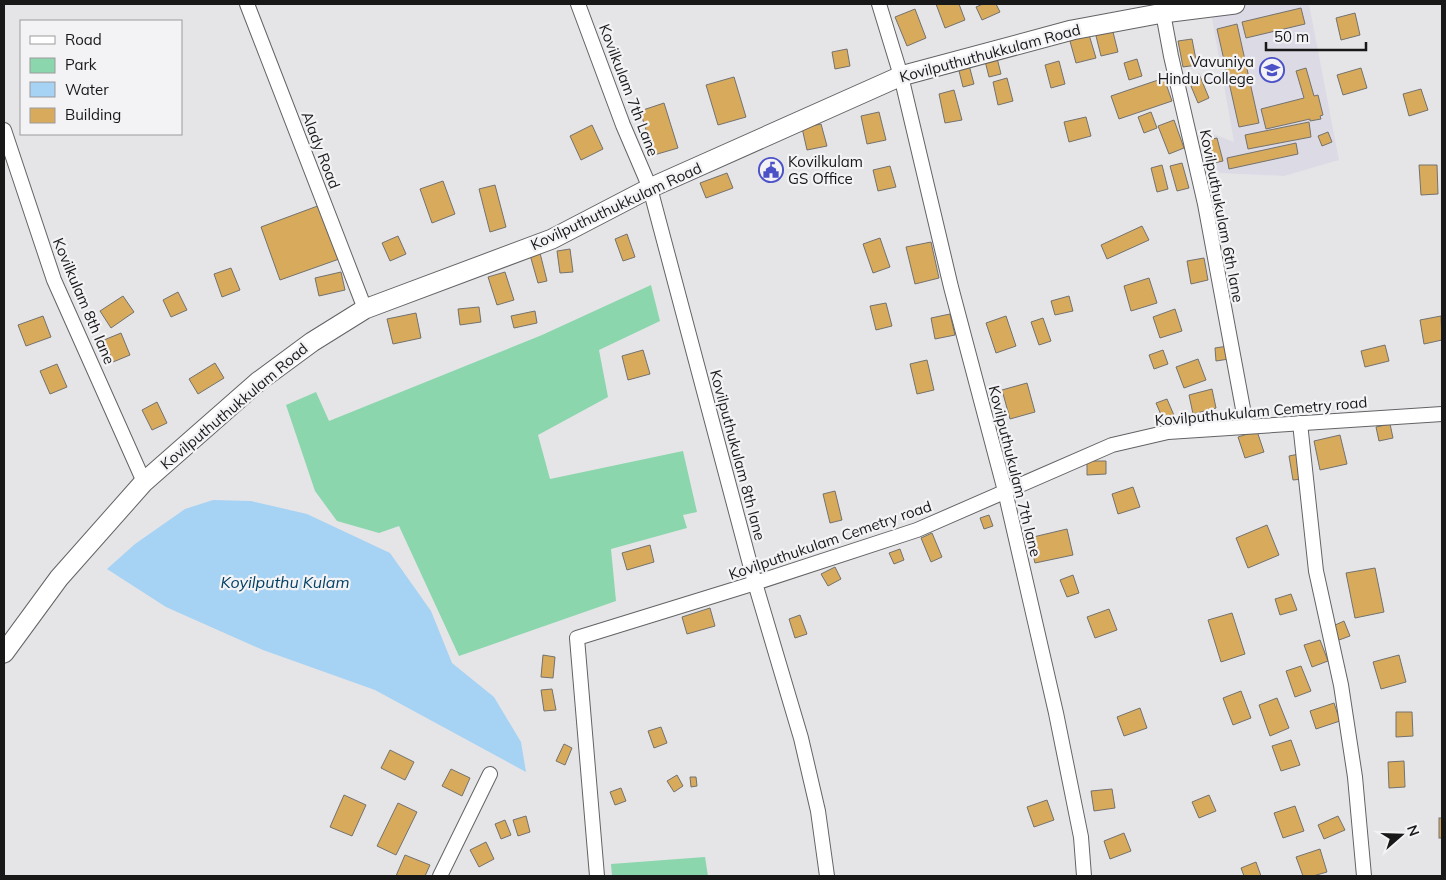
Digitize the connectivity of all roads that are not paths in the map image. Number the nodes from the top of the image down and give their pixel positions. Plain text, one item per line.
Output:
1 (248, 4) edge
2 (578, 4) edge
3 (880, 4) edge
4 (1235, 4) edge
5 (1163, 8) edge
6 (901, 76) junction
7 (4, 130) edge
8 (650, 188) junction
9 (365, 309) junction
10 (1442, 414) edge
11 (1300, 423) junction
12 (1246, 426) junction
13 (144, 482) junction
14 (1004, 491) junction
15 (755, 583) junction
16 (4, 653) edge
17 (490, 774) dead end
18 (440, 876) edge
19 (597, 876) edge
20 (827, 876) edge
21 (1084, 876) edge
22 (1364, 876) edge

1 - 9 street, Alady Road
2 - 8 street, Kovilkulam 7th Lane
3 - 6 street, Kovilputhukulam 7th lane
4 - 5 street, Kovilputhuthukkulam Road
5 - 6 street, Kovilputhuthukkulam Road
5 - 12 street, Kovilputhukulam 6th lane
6 - 8 street, Kovilputhuthukkulam Road
6 - 14 street, Kovilputhukulam 7th lane
7 - 13 street, Kovilkulam 8th lane
8 - 9 street, Kovilputhuthukkulam Road
8 - 15 street, Kovilputhukulam 8th lane
9 - 13 street, Kovilputhuthukkulam Road
10 - 11 street, Kovilputhukulam Cemetry road
11 - 12 street, Kovilputhukulam Cemetry road
11 - 22 street
12 - 14 street, Kovilputhukulam Cemetry road
13 - 16 street, Kovilputhuthukkulam Road
14 - 15 street, Kovilputhukulam Cemetry road
14 - 21 street, Kovilputhukulam 7th lane
15 - 19 street, Kovilputhukulam Cemetry road
15 - 20 street, Kovilputhukulam 8th lane
17 - 18 street

